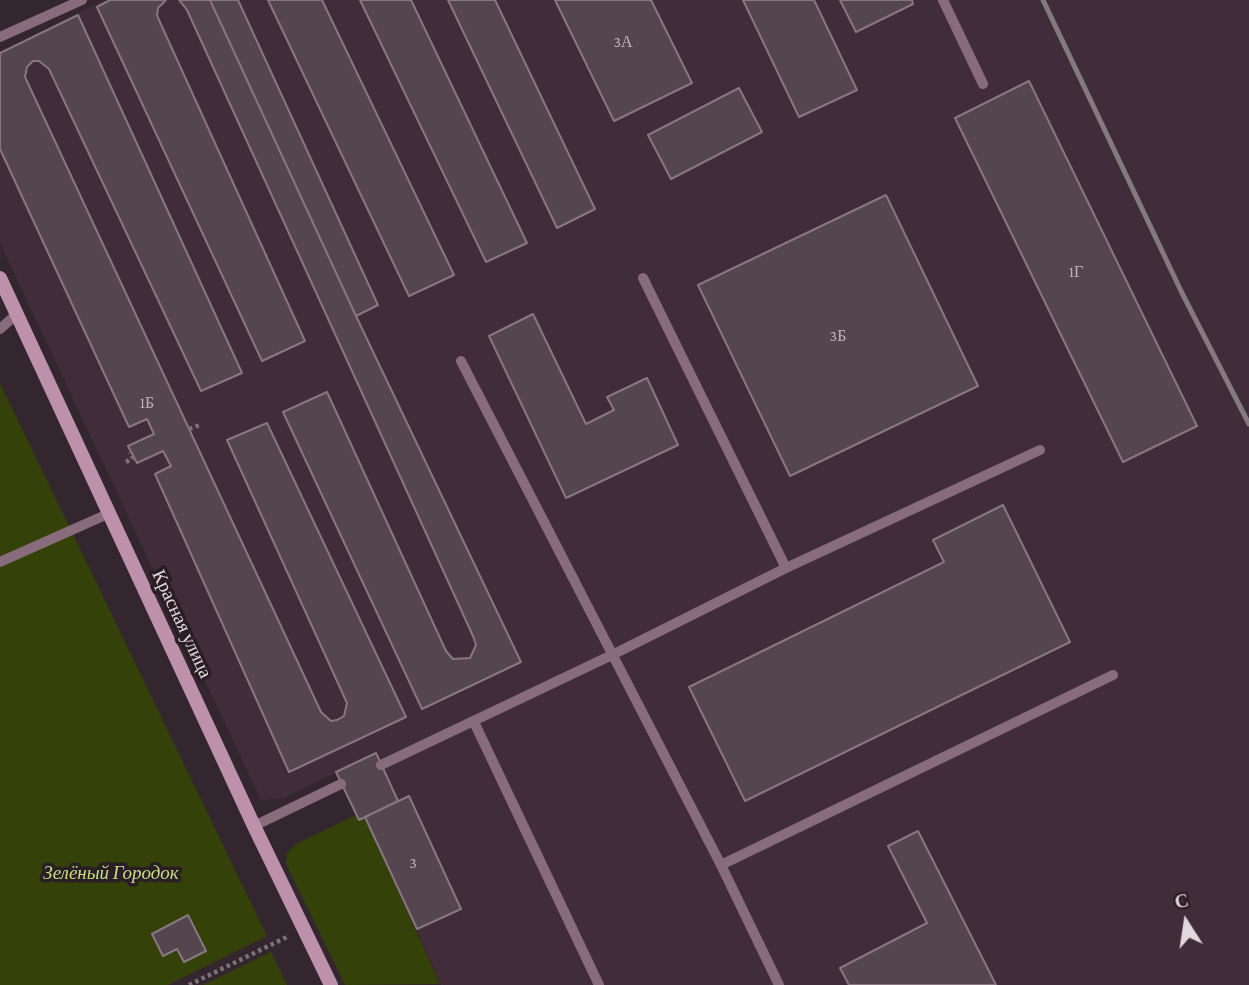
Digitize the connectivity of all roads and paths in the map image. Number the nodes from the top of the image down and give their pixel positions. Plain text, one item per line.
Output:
1 (82, 0) edge
2 (943, 0) edge
3 (0, 37) edge
4 (983, 84) dead end
5 (0, 278) edge
6 (643, 278) dead end
7 (17, 314) junction
8 (0, 329) edge
9 (461, 361) dead end
10 (202, 425) dead end
11 (189, 429) dead end
12 (1040, 450) dead end
13 (130, 452) dead end
14 (126, 462) dead end
15 (110, 513) junction
16 (0, 562) edge
17 (786, 568) junction
18 (612, 655) junction
19 (1113, 675) dead end
20 (474, 722) junction
21 (381, 765) dead end
22 (341, 784) dead end
23 (254, 826) junction
24 (721, 865) junction
25 (304, 928) junction
26 (189, 985) edge
27 (331, 985) edge
28 (599, 985) edge
29 (779, 985) edge

1 - 3 lane
2 - 4 lane
5 - 7 main road, Красная улица
6 - 17 lane
7 - 8 lane
7 - 15 main road, Красная улица
9 - 18 lane
10 - 11 path
12 - 17 lane
13 - 14 path
15 - 16 lane
15 - 23 main road, Красная улица
17 - 18 lane
18 - 20 lane
18 - 24 lane
19 - 24 lane
20 - 21 lane
20 - 28 lane
22 - 23 lane
23 - 25 main road, Красная улица
24 - 29 lane
25 - 26 path
25 - 27 main road, Красная улица

